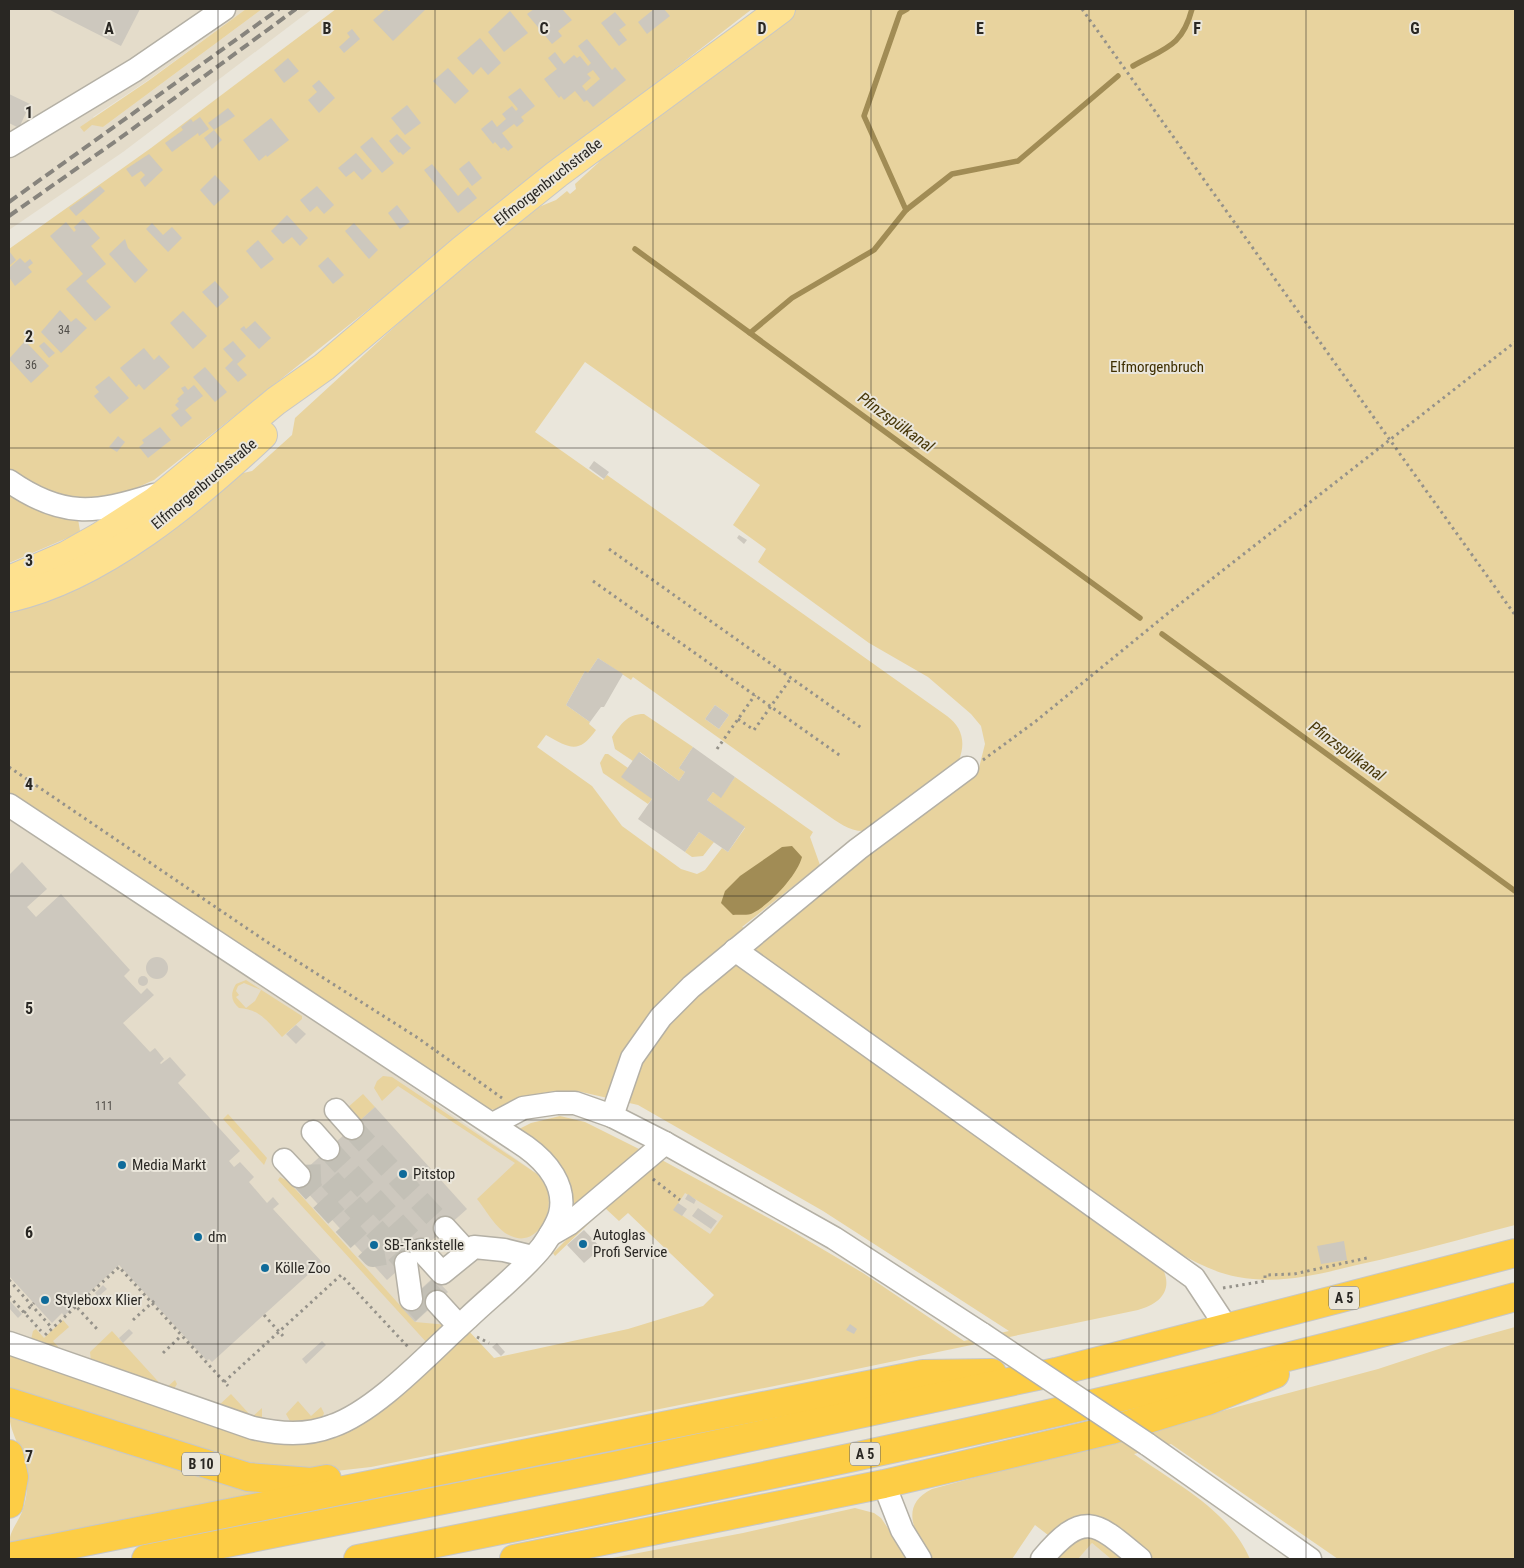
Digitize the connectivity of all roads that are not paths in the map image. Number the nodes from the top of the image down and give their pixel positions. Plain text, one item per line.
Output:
1 (224, 9) edge
2 (781, 9) edge
3 (9, 146) edge
4 (324, 367) junction
5 (9, 481) edge
6 (168, 490) junction
7 (14, 594) edge
8 (967, 768) road end
9 (9, 805) edge
10 (735, 950) junction
11 (336, 1110) dead end
12 (612, 1116) junction
13 (493, 1124) junction
14 (352, 1128) tunnel mouth
15 (313, 1132) dead end
16 (665, 1143) junction
17 (328, 1149) tunnel mouth
18 (445, 1228) tunnel mouth
19 (550, 1235) junction
20 (467, 1252) junction
21 (1515, 1253) edge
22 (532, 1257) junction
23 (1515, 1297) edge
24 (462, 1327) junction
25 (1227, 1328) junction
26 (1370, 1337) junction
27 (9, 1343) edge
28 (1056, 1372) junction
29 (9, 1402) edge
30 (9, 1454) edge
31 (400, 1479) junction
32 (884, 1484) junction
33 (9, 1504) edge
34 (1297, 1556) edge
35 (9, 1557) edge
36 (522, 1558) edge
37 (146, 1559) edge
38 (358, 1559) edge
39 (920, 1559) edge
40 (1042, 1559) edge
41 (1140, 1559) edge

1 - 3 lane
2 - 4 main road, Elfmorgenbruchstraße
4 - 6 main road, Elfmorgenbruchstraße
4 - 7 main road, Elfmorgenbruchstraße
5 - 6 lane
6 - 7 main road, Elfmorgenbruchstraße
8 - 10 lane
9 - 13 lane
10 - 12 lane
10 - 25 lane
11 - 14 lane
12 - 13 lane
12 - 16 lane
13 - 19 lane
15 - 17 lane
16 - 19 lane
16 - 34 lane, bridge
18 - 20 lane
19 - 22 lane
20 - 22 lane
20 - 24 lane
21 - 25 highway, A 5
22 - 24 lane
23 - 26 highway, A 5
24 - 27 lane
25 - 28 highway, A 5
26 - 32 highway, A 5
26 - 38 highway, A 5
28 - 31 highway
28 - 37 highway, A 5
29 - 31 highway, B 10
30 - 33 highway
31 - 35 highway
32 - 36 highway, A 5
32 - 39 lane
40 - 41 lane

